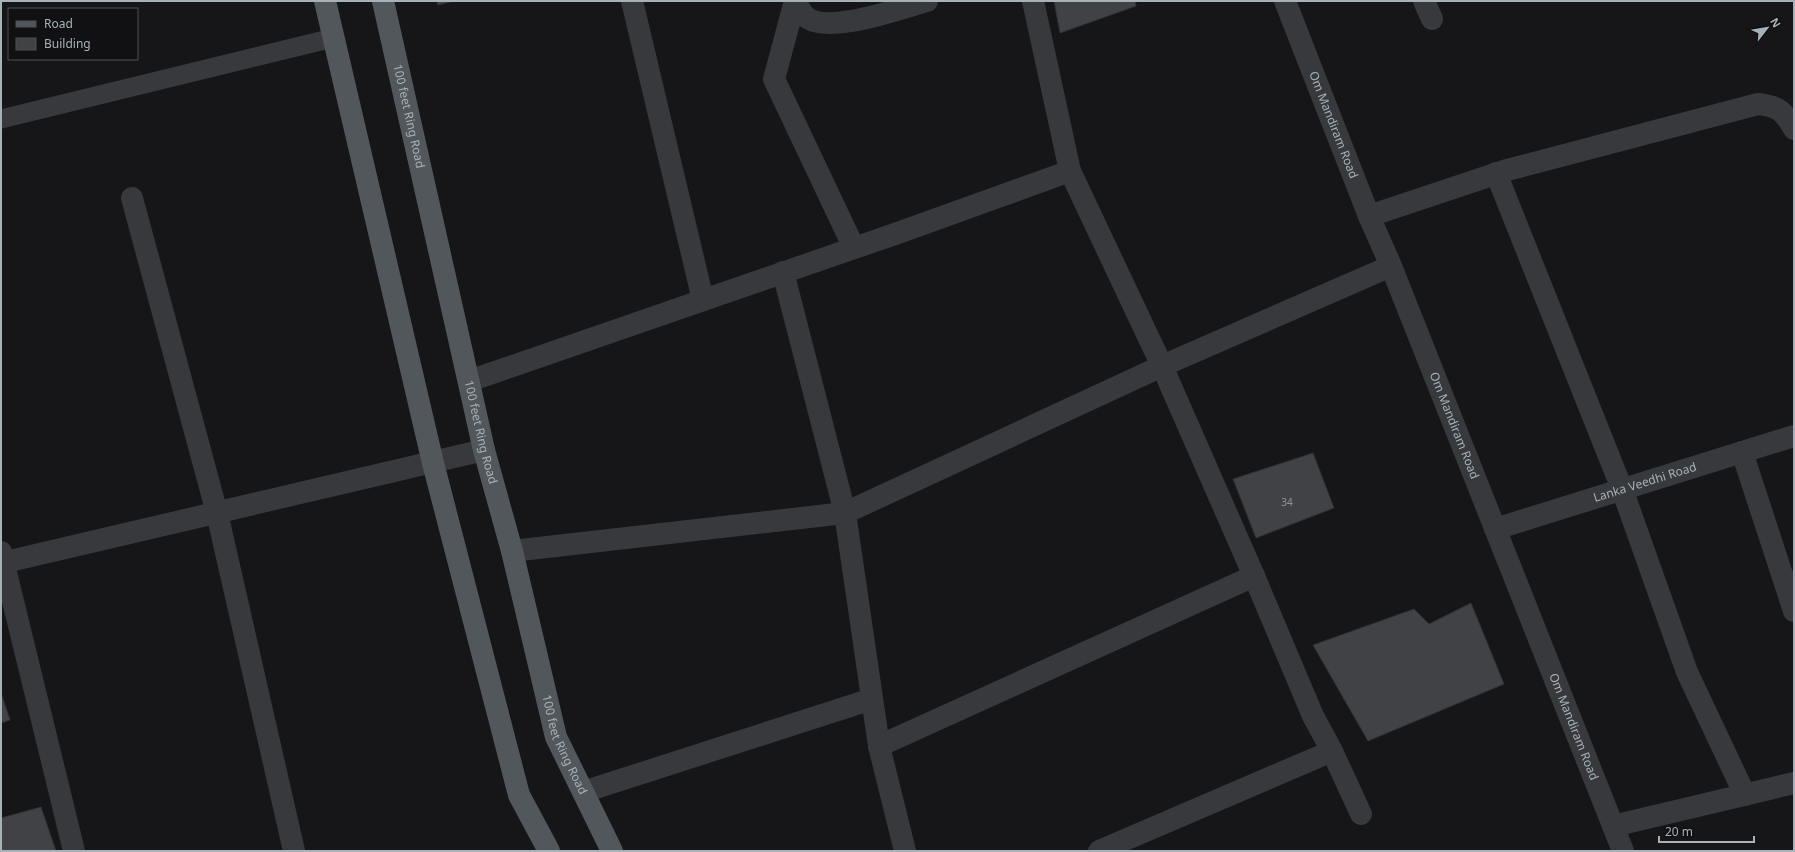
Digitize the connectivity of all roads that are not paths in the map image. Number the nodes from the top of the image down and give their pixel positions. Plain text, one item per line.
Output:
1 (325, 1) edge
2 (383, 1) edge
3 (632, 1) edge
4 (795, 1) edge
5 (927, 1) edge
6 (1033, 1) edge
7 (1285, 1) edge
8 (333, 38) junction
9 (1, 119) edge
10 (1794, 129) edge
11 (1070, 171) junction
12 (1496, 173) junction
13 (132, 198) dead end
14 (1369, 216) junction
15 (854, 248) junction
16 (1391, 266) junction
17 (782, 272) junction
18 (703, 300) junction
19 (1162, 366) junction
20 (469, 381) junction
21 (1794, 436) edge
22 (484, 450) junction
23 (1742, 452) junction
24 (433, 463) junction
25 (1622, 489) junction
26 (218, 513) junction
27 (846, 513) junction
28 (1495, 529) junction
29 (512, 551) junction
30 (2, 559) edge
31 (1254, 576) junction
32 (1794, 611) edge
33 (872, 699) junction
34 (879, 746) junction
35 (1332, 751) junction
36 (1794, 783) edge
37 (583, 792) junction
38 (1745, 795) junction
39 (1361, 814) dead end
40 (1613, 826) junction
41 (74, 851) edge
42 (294, 851) edge
43 (548, 851) edge
44 (612, 851) edge
45 (905, 851) edge
46 (1099, 851) edge
47 (1623, 851) edge

1 - 8 main road
2 - 20 main road, 100 feet Ring Road
3 - 18 street
4 - 5 street
4 - 15 street
6 - 11 street
7 - 14 street, Om Mandiram Road
8 - 9 lane
8 - 24 main road
10 - 12 street
11 - 15 street
11 - 19 street
12 - 14 street
12 - 25 street
13 - 26 street
14 - 16 street, Om Mandiram Road
15 - 17 street
16 - 19 street
16 - 28 street, Om Mandiram Road
17 - 18 street
17 - 27 street
18 - 20 street
19 - 27 street
19 - 31 street
20 - 22 main road, 100 feet Ring Road
21 - 23 street, Lanka Veedhi Road
22 - 24 street
22 - 29 main road, 100 feet Ring Road
23 - 25 street, Lanka Veedhi Road
23 - 32 street
24 - 26 street
24 - 43 main road
25 - 28 street, Lanka Veedhi Road
25 - 38 street
26 - 30 street
26 - 42 street
27 - 29 street
27 - 33 street
28 - 40 street, Om Mandiram Road
29 - 37 main road, 100 feet Ring Road
30 - 41 street
31 - 34 street
31 - 35 street
33 - 34 street
33 - 37 street
34 - 45 street
35 - 39 street
35 - 46 street
36 - 38 street
37 - 44 main road, 100 feet Ring Road
38 - 40 street
40 - 47 street, Om Mandiram Road

